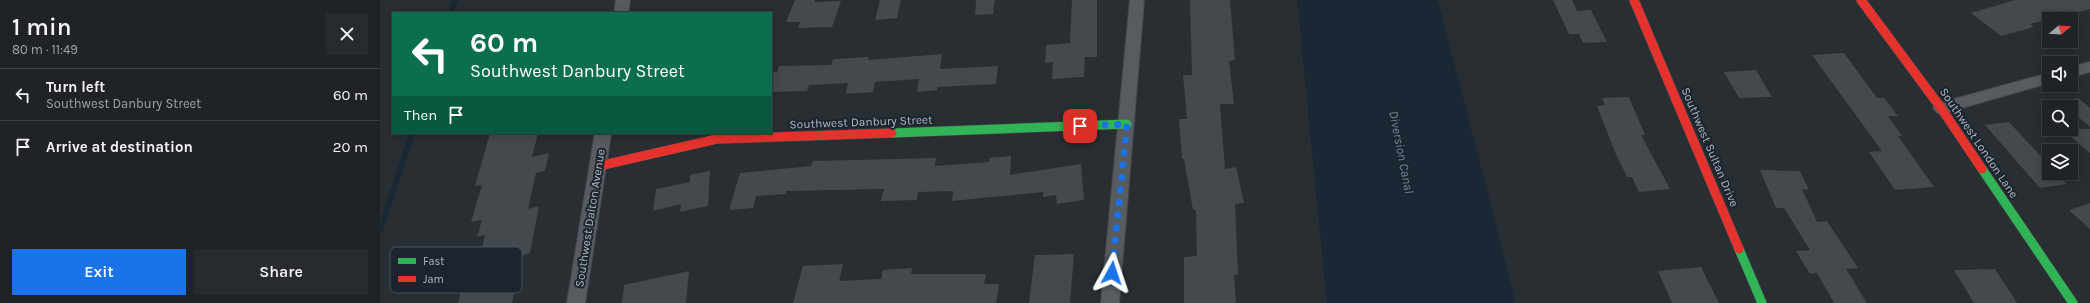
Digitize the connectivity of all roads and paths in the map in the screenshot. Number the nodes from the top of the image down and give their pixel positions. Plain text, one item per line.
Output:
1 (623, 0) edge
2 (1137, 0) edge
3 (1634, 0) edge
4 (1861, 0) edge
5 (621, 12) edge
6 (2090, 67) edge
7 (2078, 70) edge
8 (2042, 80) edge
9 (1941, 108) junction
10 (1127, 124) junction
11 (603, 134) edge
12 (599, 166) junction
13 (576, 303) edge
14 (1110, 303) edge
15 (1762, 303) edge
16 (2073, 303) edge

1 - 5 street
2 - 10 street
3 - 15 street, Southwest Sultan Drive
4 - 9 street, Southwest London Lane
6 - 7 street
8 - 9 street
9 - 16 street, Southwest London Lane
10 - 12 street, Southwest Danbury Street
10 - 14 street
11 - 12 street, Southwest Dalton Avenue
12 - 13 street, Southwest Dalton Avenue

